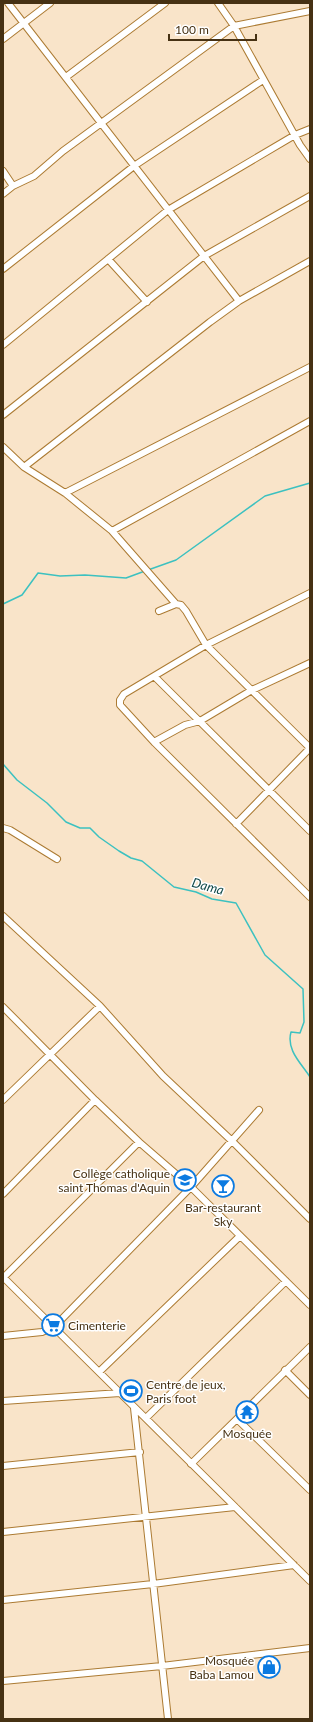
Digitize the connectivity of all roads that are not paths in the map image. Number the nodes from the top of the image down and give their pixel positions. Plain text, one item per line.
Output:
1 (8, 3) edge
2 (50, 3) edge
3 (165, 3) edge
4 (218, 3) edge
5 (310, 11) edge
6 (24, 23) junction
7 (234, 26) junction
8 (3, 39) edge
9 (66, 77) junction
10 (263, 80) junction
11 (101, 123) junction
12 (310, 129) edge
13 (295, 135) junction
14 (310, 159) edge
15 (134, 166) junction
16 (3, 171) edge
17 (12, 186) junction
18 (3, 194) edge
19 (310, 196) edge
20 (168, 210) junction
21 (204, 256) junction
22 (108, 259) junction
23 (310, 261) edge
24 (3, 269) edge
25 (239, 301) junction
26 (147, 302) junction
27 (3, 345) edge
28 (310, 367) edge
29 (3, 415) edge
30 (310, 421) edge
31 (3, 447) edge
32 (24, 467) junction
33 (65, 492) junction
34 (112, 531) junction
35 (310, 593) edge
36 (176, 604) junction
37 (159, 611) dead end
38 (206, 645) junction
39 (310, 664) edge
40 (154, 677) junction
41 (252, 690) junction
42 (200, 721) junction
43 (154, 742) junction
44 (310, 748) edge
45 (268, 789) junction
46 (236, 824) junction
47 (3, 828) edge
48 (310, 831) edge
49 (57, 859) dead end
50 (310, 897) edge
51 (3, 916) edge
52 (100, 1006) junction
53 (3, 1008) edge
54 (50, 1053) junction
55 (3, 1100) edge
56 (95, 1100) junction
57 (259, 1110) dead end
58 (232, 1141) junction
59 (139, 1142) junction
60 (191, 1187) junction
61 (3, 1194) edge
62 (310, 1219) edge
63 (240, 1236) junction
64 (3, 1277) edge
65 (286, 1281) junction
66 (310, 1305) edge
67 (54, 1327) junction
68 (3, 1336) edge
69 (310, 1347) edge
70 (286, 1370) junction
71 (99, 1372) junction
72 (120, 1393) junction
73 (310, 1395) edge
74 (3, 1401) edge
75 (134, 1408) junction
76 (146, 1418) junction
77 (237, 1419) junction
78 (140, 1452) junction
79 (191, 1464) junction
80 (3, 1466) edge
81 (310, 1490) edge
82 (235, 1508) junction
83 (146, 1516) junction
84 (3, 1532) edge
85 (294, 1565) junction
86 (310, 1581) edge
87 (153, 1584) junction
88 (3, 1600) edge
89 (310, 1648) edge
90 (162, 1666) junction
91 (3, 1681) edge
92 (168, 1719) edge

1 - 6 street
2 - 6 street
3 - 9 street
4 - 7 street
5 - 7 street
6 - 8 street
6 - 9 street
7 - 10 street
7 - 11 street
9 - 11 street
10 - 13 street
10 - 15 street
11 - 15 street
11 - 17 street
12 - 13 street
13 - 14 street
13 - 20 street
15 - 20 street
15 - 24 street
16 - 17 street
17 - 18 street
19 - 21 street
20 - 21 street
20 - 22 street
21 - 25 street
21 - 26 street
22 - 26 street
22 - 27 street
23 - 25 street
25 - 32 street
26 - 29 street
28 - 33 street
30 - 34 street
31 - 32 street
32 - 33 street
33 - 34 street
34 - 36 street
35 - 38 street
36 - 37 street
36 - 38 street
38 - 40 street
38 - 41 street
39 - 41 street
40 - 42 street
40 - 43 street
41 - 42 street
41 - 44 street
42 - 43 street
42 - 45 street
43 - 46 street
44 - 45 street
45 - 46 street
45 - 48 street
46 - 50 street
47 - 49 street
51 - 52 street
52 - 54 street
52 - 58 street
53 - 54 street
54 - 55 street
54 - 56 street
56 - 59 street
56 - 61 street
57 - 58 street
58 - 60 street
58 - 62 street
59 - 60 street
59 - 64 street
60 - 63 street
60 - 67 street
63 - 65 street
63 - 71 street
64 - 67 street
65 - 66 street
65 - 76 street
67 - 68 street
67 - 71 street
69 - 70 street
70 - 73 street
70 - 77 street
71 - 72 street
72 - 74 street
72 - 75 street
75 - 76 street
75 - 78 street
76 - 79 street
77 - 79 street
77 - 81 street
78 - 80 street
78 - 83 street
79 - 82 street
82 - 83 street
82 - 85 street
83 - 84 street
83 - 87 street
85 - 86 street
85 - 87 street
87 - 88 street
87 - 90 street
89 - 90 street
90 - 91 street
90 - 92 street

